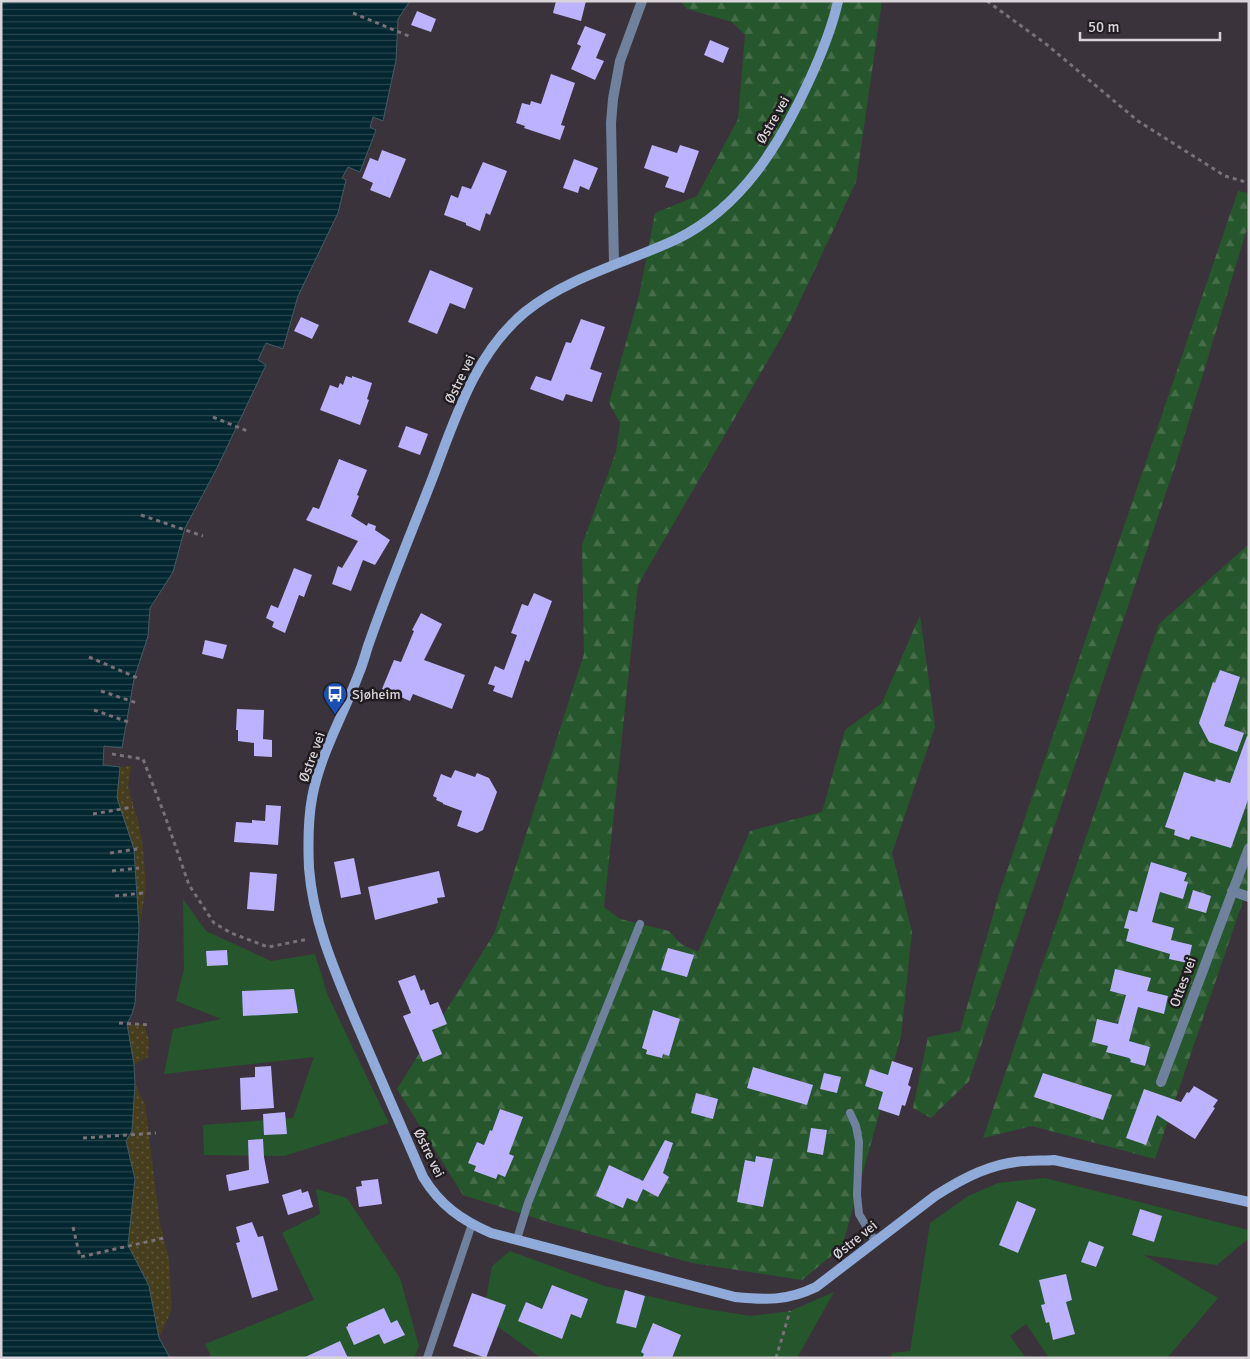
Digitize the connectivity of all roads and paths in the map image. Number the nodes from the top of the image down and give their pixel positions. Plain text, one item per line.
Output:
1 (642, 1) edge
2 (838, 1) edge
3 (988, 1) edge
4 (353, 13) dead end
5 (411, 38) dead end
6 (1249, 183) edge
7 (614, 264) junction
8 (213, 417) dead end
9 (247, 431) dead end
10 (142, 515) dead end
11 (204, 536) dead end
12 (90, 657) dead end
13 (140, 679) dead end
14 (101, 690) dead end
15 (137, 703) dead end
16 (94, 710) dead end
17 (131, 722) dead end
18 (112, 754) dead end
19 (133, 807) dead end
20 (93, 814) dead end
21 (1249, 848) edge
22 (138, 849) dead end
23 (110, 853) dead end
24 (139, 868) dead end
25 (112, 871) dead end
26 (1232, 891) junction
27 (143, 893) dead end
28 (115, 896) dead end
29 (1249, 897) edge
30 (640, 924) dead end
31 (322, 937) junction
32 (119, 1022) dead end
33 (151, 1024) dead end
34 (1161, 1082) dead end
35 (850, 1113) dead end
36 (156, 1133) dead end
37 (83, 1138) dead end
38 (1249, 1202) edge
39 (472, 1224) junction
40 (73, 1227) dead end
41 (164, 1238) dead end
42 (517, 1239) junction
43 (875, 1241) junction
44 (794, 1296) junction
45 (427, 1358) edge
46 (776, 1358) edge

1 - 7 street
2 - 7 street, Østre vei
3 - 6 path
4 - 5 path
7 - 31 street, Østre vei
8 - 9 path
10 - 11 path
12 - 13 path
14 - 15 path
16 - 17 path
18 - 31 path
19 - 20 path
21 - 26 street, Ottes vei
22 - 23 path
24 - 25 path
26 - 29 street
26 - 34 street, Ottes vei
27 - 28 path
30 - 42 lane
31 - 39 street, Østre vei
32 - 33 path
35 - 43 lane
36 - 37 path
38 - 43 street, Østre vei
39 - 42 street, Østre vei
39 - 45 lane
40 - 41 path
42 - 44 street, Østre vei
43 - 44 street, Østre vei
44 - 46 path

